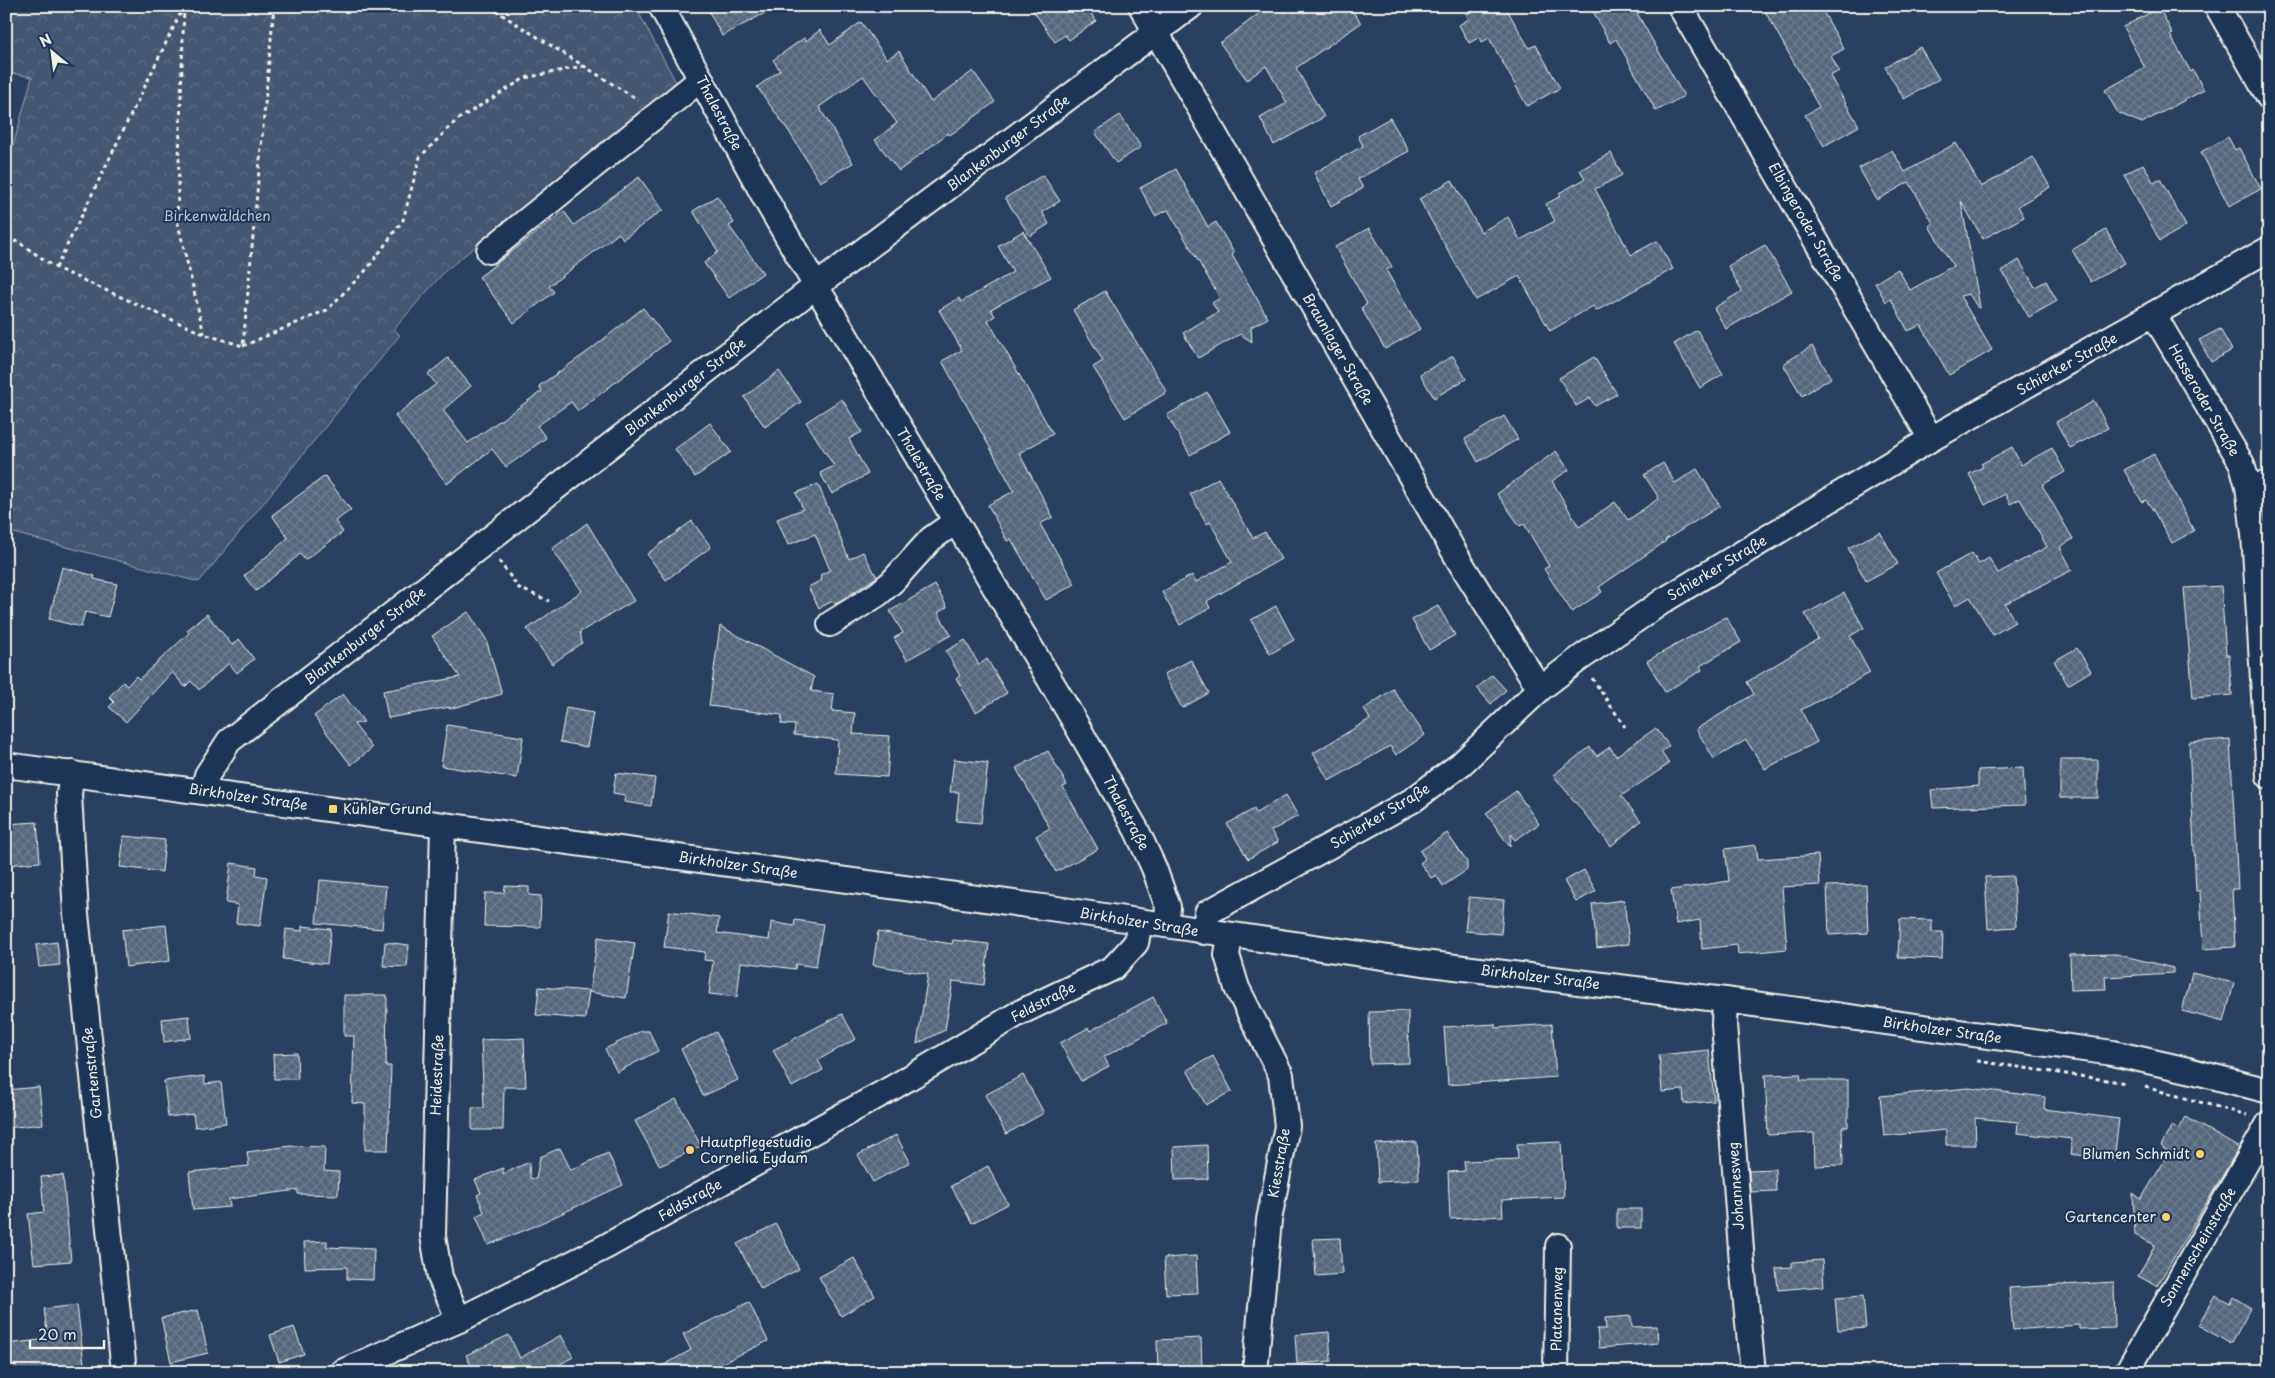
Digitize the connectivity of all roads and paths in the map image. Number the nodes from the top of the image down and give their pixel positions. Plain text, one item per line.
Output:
1 (274, 6) edge
2 (488, 6) edge
3 (661, 6) edge
4 (1141, 6) edge
5 (1191, 6) edge
6 (1680, 6) edge
7 (2217, 6) edge
8 (184, 7) edge
9 (1156, 34) junction
10 (583, 66) junction
11 (701, 79) junction
12 (2269, 97) edge
13 (659, 113) junction
14 (6, 244) edge
15 (2269, 249) edge
16 (489, 251) dead end
17 (56, 268) junction
18 (816, 286) junction
19 (2154, 315) junction
20 (204, 334) junction
21 (243, 346) junction
22 (1931, 439) junction
23 (2258, 485) edge
24 (955, 522) junction
25 (486, 542) junction
26 (549, 601) dead end
27 (830, 624) dead end
28 (1579, 659) junction
29 (1540, 690) junction
30 (1625, 727) dead end
31 (6, 765) edge
32 (72, 773) junction
33 (2269, 776) edge
34 (204, 790) junction
35 (443, 825) junction
36 (1140, 922) junction
37 (1166, 925) junction
38 (1204, 932) junction
39 (1230, 935) junction
40 (1725, 1000) junction
41 (2269, 1092) edge
42 (2269, 1123) edge
43 (1558, 1246) dead end
44 (459, 1320) junction
45 (124, 1372) edge
46 (342, 1372) edge
47 (1255, 1372) edge
48 (1556, 1372) edge
49 (1753, 1372) edge
50 (2127, 1372) edge

1 - 21 path
2 - 10 path
3 - 11 street, Thalestraße
4 - 9 street, Braunlager Straße
5 - 9 street, Blankenburger Straße
6 - 22 street, Elbingeroder Straße
7 - 12 street
8 - 17 path
8 - 20 path
9 - 18 street, Blankenburger Straße
9 - 29 street, Braunlager Straße
10 - 13 path
10 - 21 path
11 - 13 street
11 - 18 street, Thalestraße
13 - 16 street
14 - 17 path
15 - 19 street, Schierker Straße
17 - 20 path
18 - 24 street, Thalestraße
18 - 25 street, Blankenburger Straße
19 - 22 street, Schierker Straße
19 - 23 street, Hasseroder Straße
20 - 21 path
22 - 28 street, Schierker Straße
23 - 33 street, Hasseroder Straße
24 - 27 street
24 - 37 street, Thalestraße
25 - 26 path
25 - 34 street, Blankenburger Straße
28 - 29 street, Schierker Straße
28 - 30 path
29 - 38 street, Schierker Straße
31 - 32 street, Birkholzer Straße
32 - 34 street, Birkholzer Straße
32 - 45 street, Gartenstraße
34 - 35 street, Birkholzer Straße
35 - 36 street, Birkholzer Straße
35 - 44 street, Heidestraße
36 - 37 street, Birkholzer Straße
36 - 44 street, Feldstraße
37 - 38 street, Birkholzer Straße
38 - 39 street, Birkholzer Straße
39 - 40 street, Birkholzer Straße
39 - 47 street, Kiesstraße
40 - 41 street, Birkholzer Straße
40 - 49 street, Johannesweg
42 - 50 street, Sonnenscheinstraße
43 - 48 street, Platanenweg
44 - 46 street, Feldstraße

